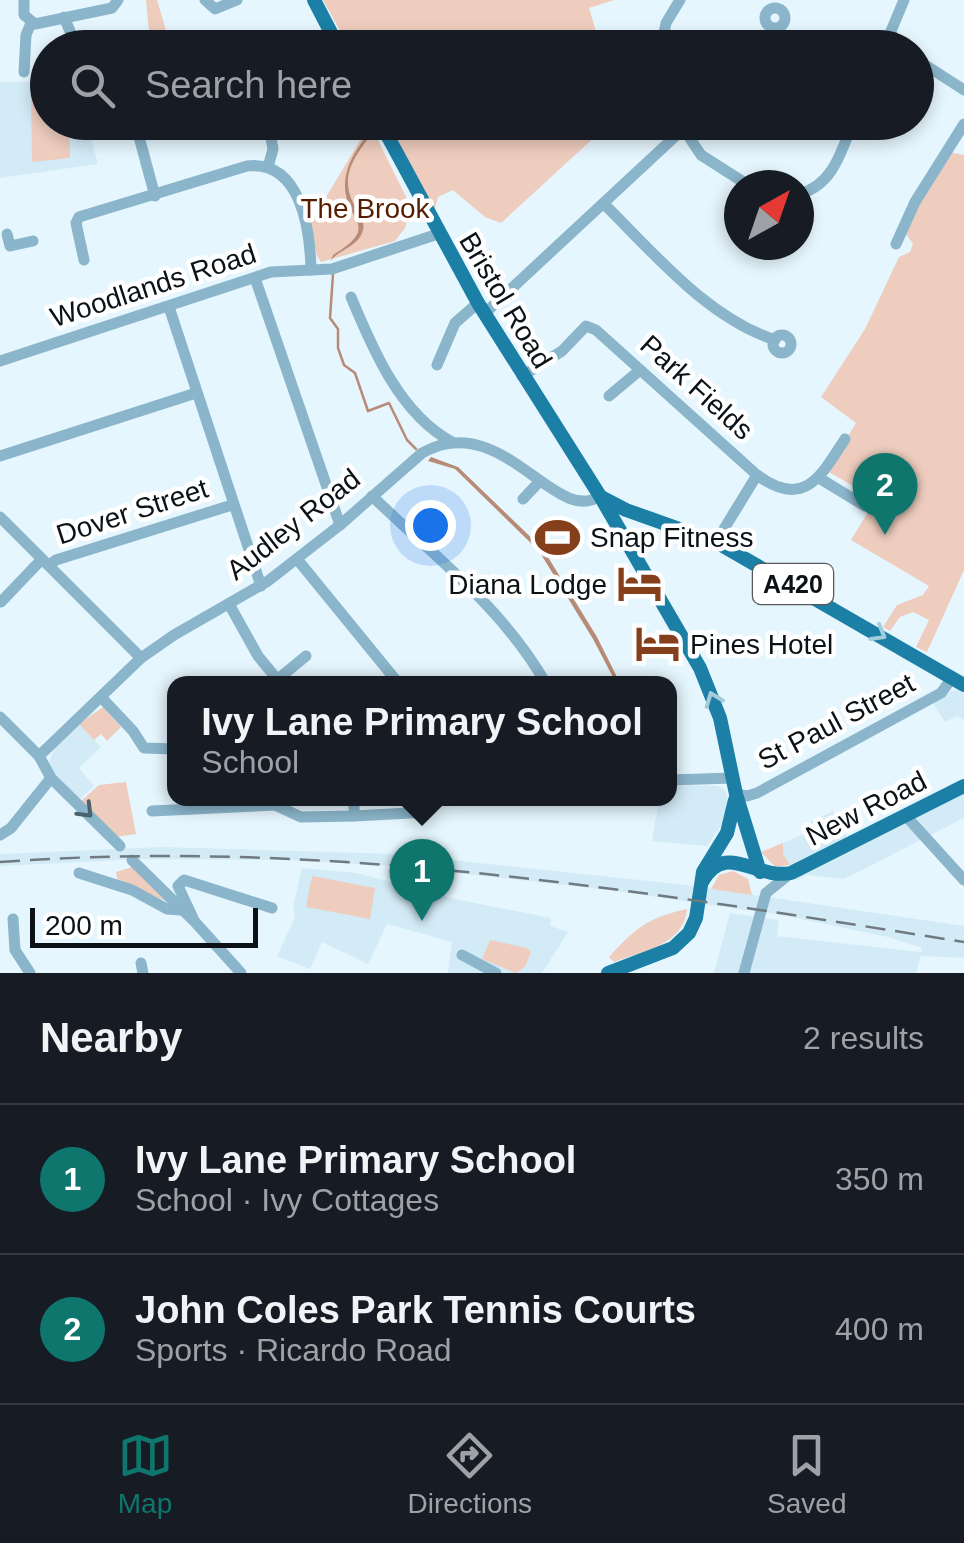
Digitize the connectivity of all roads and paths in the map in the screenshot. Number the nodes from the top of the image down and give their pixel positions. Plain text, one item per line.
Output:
1 (24, 0) edge
2 (118, 0) edge
3 (205, 0) edge
4 (237, 0) edge
5 (314, 0) edge
6 (680, 0) edge
7 (904, 0) edge
8 (64, 17) junction
9 (31, 23) junction
10 (69, 30) edge
11 (330, 30) edge
12 (665, 30) edge
13 (894, 30) edge
14 (934, 71) edge
15 (24, 72) dead end
16 (964, 90) edge
17 (964, 124) edge
18 (140, 140) edge
19 (271, 140) edge
20 (389, 140) edge
21 (666, 140) edge
22 (690, 140) edge
23 (845, 140) edge
24 (268, 167) junction
25 (724, 172) edge
26 (814, 187) edge
27 (155, 196) junction
28 (604, 204) junction
29 (6, 234) edge
30 (438, 234) junction
31 (33, 241) dead end
32 (896, 244) dead end
33 (84, 260) dead end
34 (312, 270) junction
35 (256, 278) junction
36 (351, 297) dead end
37 (168, 307) junction
38 (481, 308) junction
39 (774, 340) dead end
40 (0, 361) edge
41 (437, 365) dead end
42 (640, 370) junction
43 (522, 376) junction
44 (196, 393) junction
45 (608, 396) dead end
46 (417, 418) junction
47 (844, 439) dead end
48 (452, 442) junction
49 (422, 453) junction
50 (0, 456) edge
51 (758, 476) junction
52 (819, 478) junction
53 (540, 481) junction
54 (372, 496) junction
55 (600, 496) junction
56 (523, 499) dead end
57 (232, 505) junction
58 (865, 506) dead end
59 (636, 514) junction
60 (0, 517) edge
61 (340, 524) junction
62 (619, 532) junction
63 (716, 542) junction
64 (297, 559) junction
65 (46, 562) junction
66 (261, 586) junction
67 (1, 602) edge
68 (229, 604) junction
69 (306, 656) dead end
70 (141, 658) junction
71 (273, 676) edge
72 (284, 676) edge
73 (392, 676) edge
74 (541, 676) edge
75 (958, 681) edge
76 (100, 697) junction
77 (0, 718) edge
78 (144, 748) junction
79 (167, 749) edge
80 (40, 756) junction
81 (134, 758) dead end
82 (51, 778) junction
83 (677, 781) edge
84 (735, 786) junction
85 (964, 786) edge
86 (248, 806) edge
87 (284, 806) edge
88 (354, 806) edge
89 (152, 811) dead end
90 (428, 812) dead end
91 (354, 816) junction
92 (906, 816) junction
93 (0, 835) edge
94 (120, 846) dead end
95 (132, 860) dead end
96 (758, 867) junction
97 (80, 872) dead end
98 (791, 874) junction
99 (964, 880) edge
100 (702, 882) junction
101 (766, 893) junction
102 (272, 908) dead end
103 (180, 910) junction
104 (13, 919) dead end
105 (195, 922) junction
106 (462, 955) dead end
107 (30, 973) edge
108 (241, 973) edge
109 (496, 973) edge
110 (608, 973) edge
111 (744, 973) edge

1 - 9 street
2 - 8 street
3 - 4 street
5 - 11 main road
6 - 12 street
7 - 13 street
8 - 9 street
8 - 10 street
9 - 15 street
14 - 16 street
17 - 32 street
18 - 27 street
19 - 24 street
20 - 30 main road, Bristol Road
21 - 28 street
22 - 25 street
23 - 26 street
24 - 27 street
24 - 34 street
27 - 33 street
28 - 38 street
28 - 39 street
29 - 31 street
30 - 34 street, Woodlands Road
30 - 38 main road, Bristol Road
34 - 35 street, Woodlands Road
35 - 37 street, Woodlands Road
35 - 61 street
36 - 46 street
37 - 40 street, Woodlands Road
37 - 44 street
38 - 41 street
38 - 43 main road, Bristol Road
42 - 43 street, Park Fields
42 - 45 street
42 - 51 street, Park Fields
43 - 55 main road, Bristol Road
44 - 50 street
44 - 57 street
46 - 48 street
46 - 49 street
47 - 52 street
48 - 49 street, Audley Road
48 - 53 street
49 - 54 street, Audley Road
51 - 52 street
51 - 63 street, Park Fields
52 - 58 street
53 - 55 street
53 - 56 street
54 - 61 street, Audley Road
54 - 74 street
55 - 59 main road, A420
55 - 62 main road, Bristol Road
57 - 65 street, Dover Street
57 - 66 street
59 - 62 main road
59 - 63 main road, A420
60 - 65 street
61 - 64 street, Audley Road
84 -> 62 main road, Bristol Road
63 -> 75 main road, A420
64 - 66 street, Audley Road
64 - 73 street
65 - 67 street
65 - 70 street
66 - 68 street, Audley Road
68 - 70 street, Audley Road
68 - 71 street
69 - 72 street
70 - 76 street, Audley Road
75 - 84 street, St Paul Street
76 - 78 street
76 - 80 street, Audley Road
77 - 80 street
78 - 79 street
78 - 81 street
80 - 82 street
82 - 93 street
82 -> 94 street
83 - 84 street, St Paul Street
84 - 96 main road, Bristol Road
84 - 100 main road
85 - 92 main road, New Road
86 - 89 street
87 - 91 street
88 - 91 street
90 - 91 street
92 - 98 main road, New Road
92 - 99 street
95 - 103 street
96 - 98 main road, New Road
96 - 100 main road, New Road
96 - 101 street
97 - 103 street
98 - 101 street, New Road
100 - 110 main road
101 - 111 street
102 - 105 street
103 - 105 street
104 - 107 street
105 - 108 street
106 - 109 street

